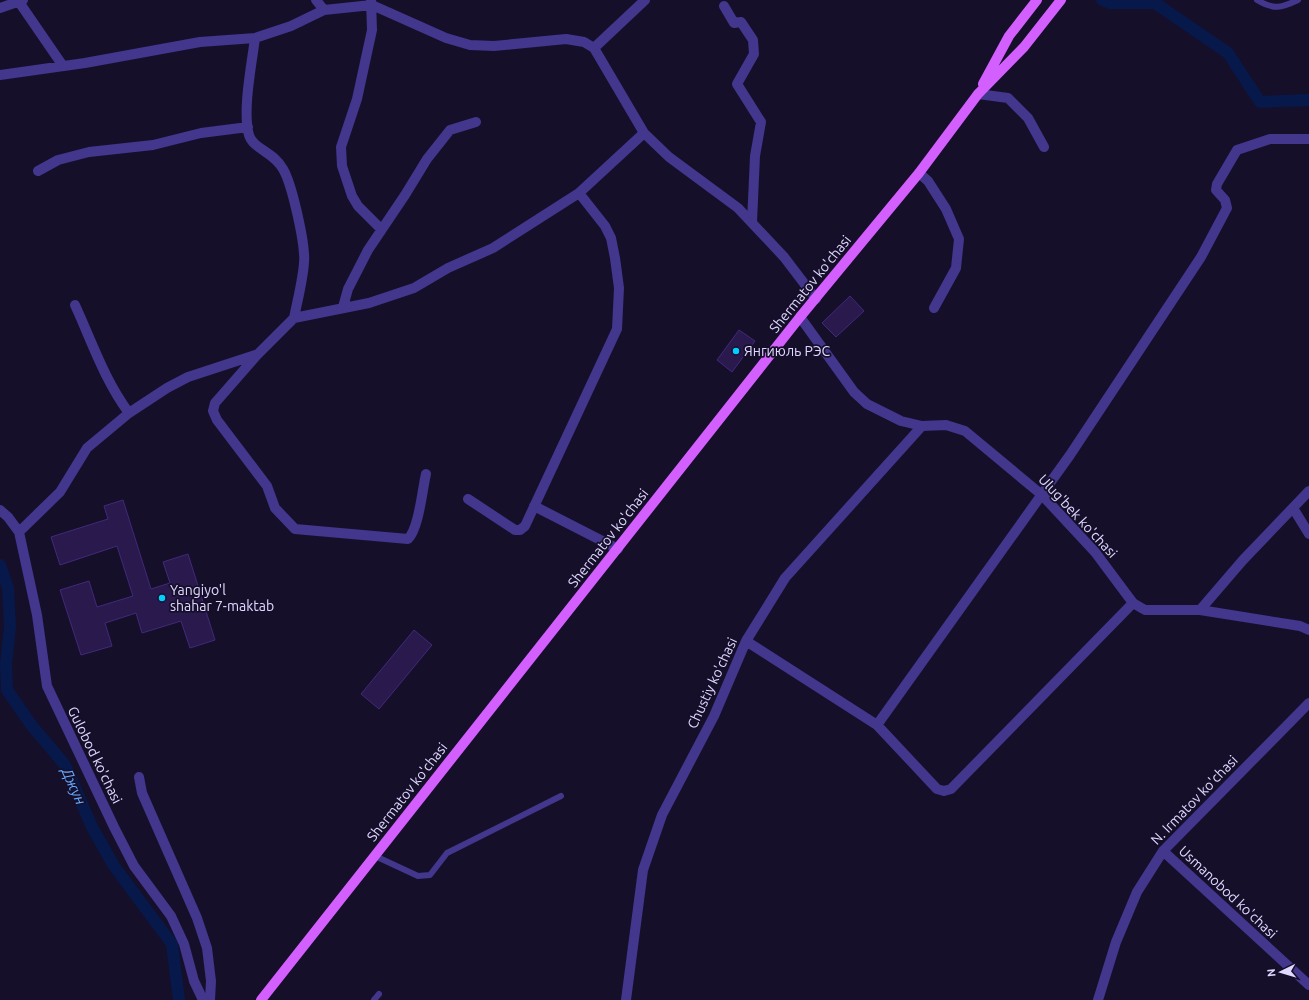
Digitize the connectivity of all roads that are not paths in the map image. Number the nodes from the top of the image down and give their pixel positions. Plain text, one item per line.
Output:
1 (316, 0) edge
2 (645, 0) edge
3 (1037, 0) edge
4 (1061, 0) edge
5 (1257, 0) edge
6 (1298, 0) edge
7 (21, 1) edge
8 (371, 2) edge
9 (724, 6) dead end
10 (0, 8) edge
11 (324, 10) junction
12 (255, 38) junction
13 (594, 48) junction
14 (63, 66) junction
15 (0, 75) edge
16 (978, 94) junction
17 (476, 122) dead end
18 (248, 128) junction
19 (644, 133) junction
20 (1309, 138) edge
21 (1044, 147) dead end
22 (38, 171) dead end
23 (919, 173) junction
24 (579, 193) junction
25 (752, 222) junction
26 (381, 228) junction
27 (816, 299) junction
28 (75, 305) dead end
29 (343, 307) junction
30 (934, 308) dead end
31 (800, 317) junction
32 (294, 318) junction
33 (258, 354) junction
34 (129, 413) junction
35 (922, 426) junction
36 (426, 474) dead end
37 (1309, 491) edge
38 (1042, 495) junction
39 (468, 499) dead end
40 (534, 506) junction
41 (1293, 508) junction
42 (0, 510) edge
43 (20, 532) junction
44 (1309, 534) edge
45 (618, 549) junction
46 (1133, 603) junction
47 (1200, 610) junction
48 (1309, 630) edge
49 (746, 641) junction
50 (1307, 709) edge
51 (877, 725) junction
52 (139, 777) dead end
53 (561, 796) dead end
54 (1163, 851) junction
55 (375, 856) junction
56 (1309, 985) edge
57 (379, 994) dead end
58 (203, 1000) edge
59 (210, 1000) edge
60 (261, 1000) edge
61 (374, 1000) edge
62 (626, 1000) edge
63 (1098, 1000) edge

1 - 11 street
2 - 13 street
3 - 16 main road, Shermatov ko'chasi
4 - 16 main road, Shermatov ko'chasi
5 - 6 lane
7 - 10 street
7 - 14 street
8 - 11 street
8 - 13 street
8 - 26 street
9 - 25 street
11 - 12 street
12 - 14 street
12 - 18 street
13 - 19 street
14 - 15 street
16 - 21 street
16 - 23 main road, Shermatov ko'chasi
17 - 26 street
18 - 22 street
18 - 32 street
19 - 24 street
19 - 25 street
20 - 38 street
23 - 27 main road, Shermatov ko'chasi
23 - 30 street
24 - 29 street
24 - 40 street
25 - 27 street
26 - 29 street
27 - 31 main road, Shermatov ko'chasi
28 - 34 street
29 - 32 street
31 - 35 street, Ulug'bek ko'chasi
31 - 45 main road, Shermatov ko'chasi
32 - 33 street
33 - 34 street
33 - 36 street
34 - 43 street
35 - 38 street, Ulug'bek ko'chasi
35 - 49 street, Chustiy ko'chasi
37 - 41 street
38 - 46 street, Ulug'bek ko'chasi
38 - 51 street
39 - 40 street
40 - 45 street
41 - 44 street
41 - 47 street
42 - 43 street, Gulobod ko'chasi
43 - 58 street, Gulobod ko'chasi
45 - 55 main road, Shermatov ko'chasi
46 - 47 street
46 - 51 street
47 - 48 street
49 - 51 street
49 - 62 street, Chustiy ko'chasi
50 - 54 street, N. Irmatov ko'chasi
52 - 59 street
53 - 55 lane
54 - 56 street, Usmanobod ko'chasi
54 - 63 street, N. Irmatov ko'chasi
55 - 60 main road, Shermatov ko'chasi
57 - 61 lane

